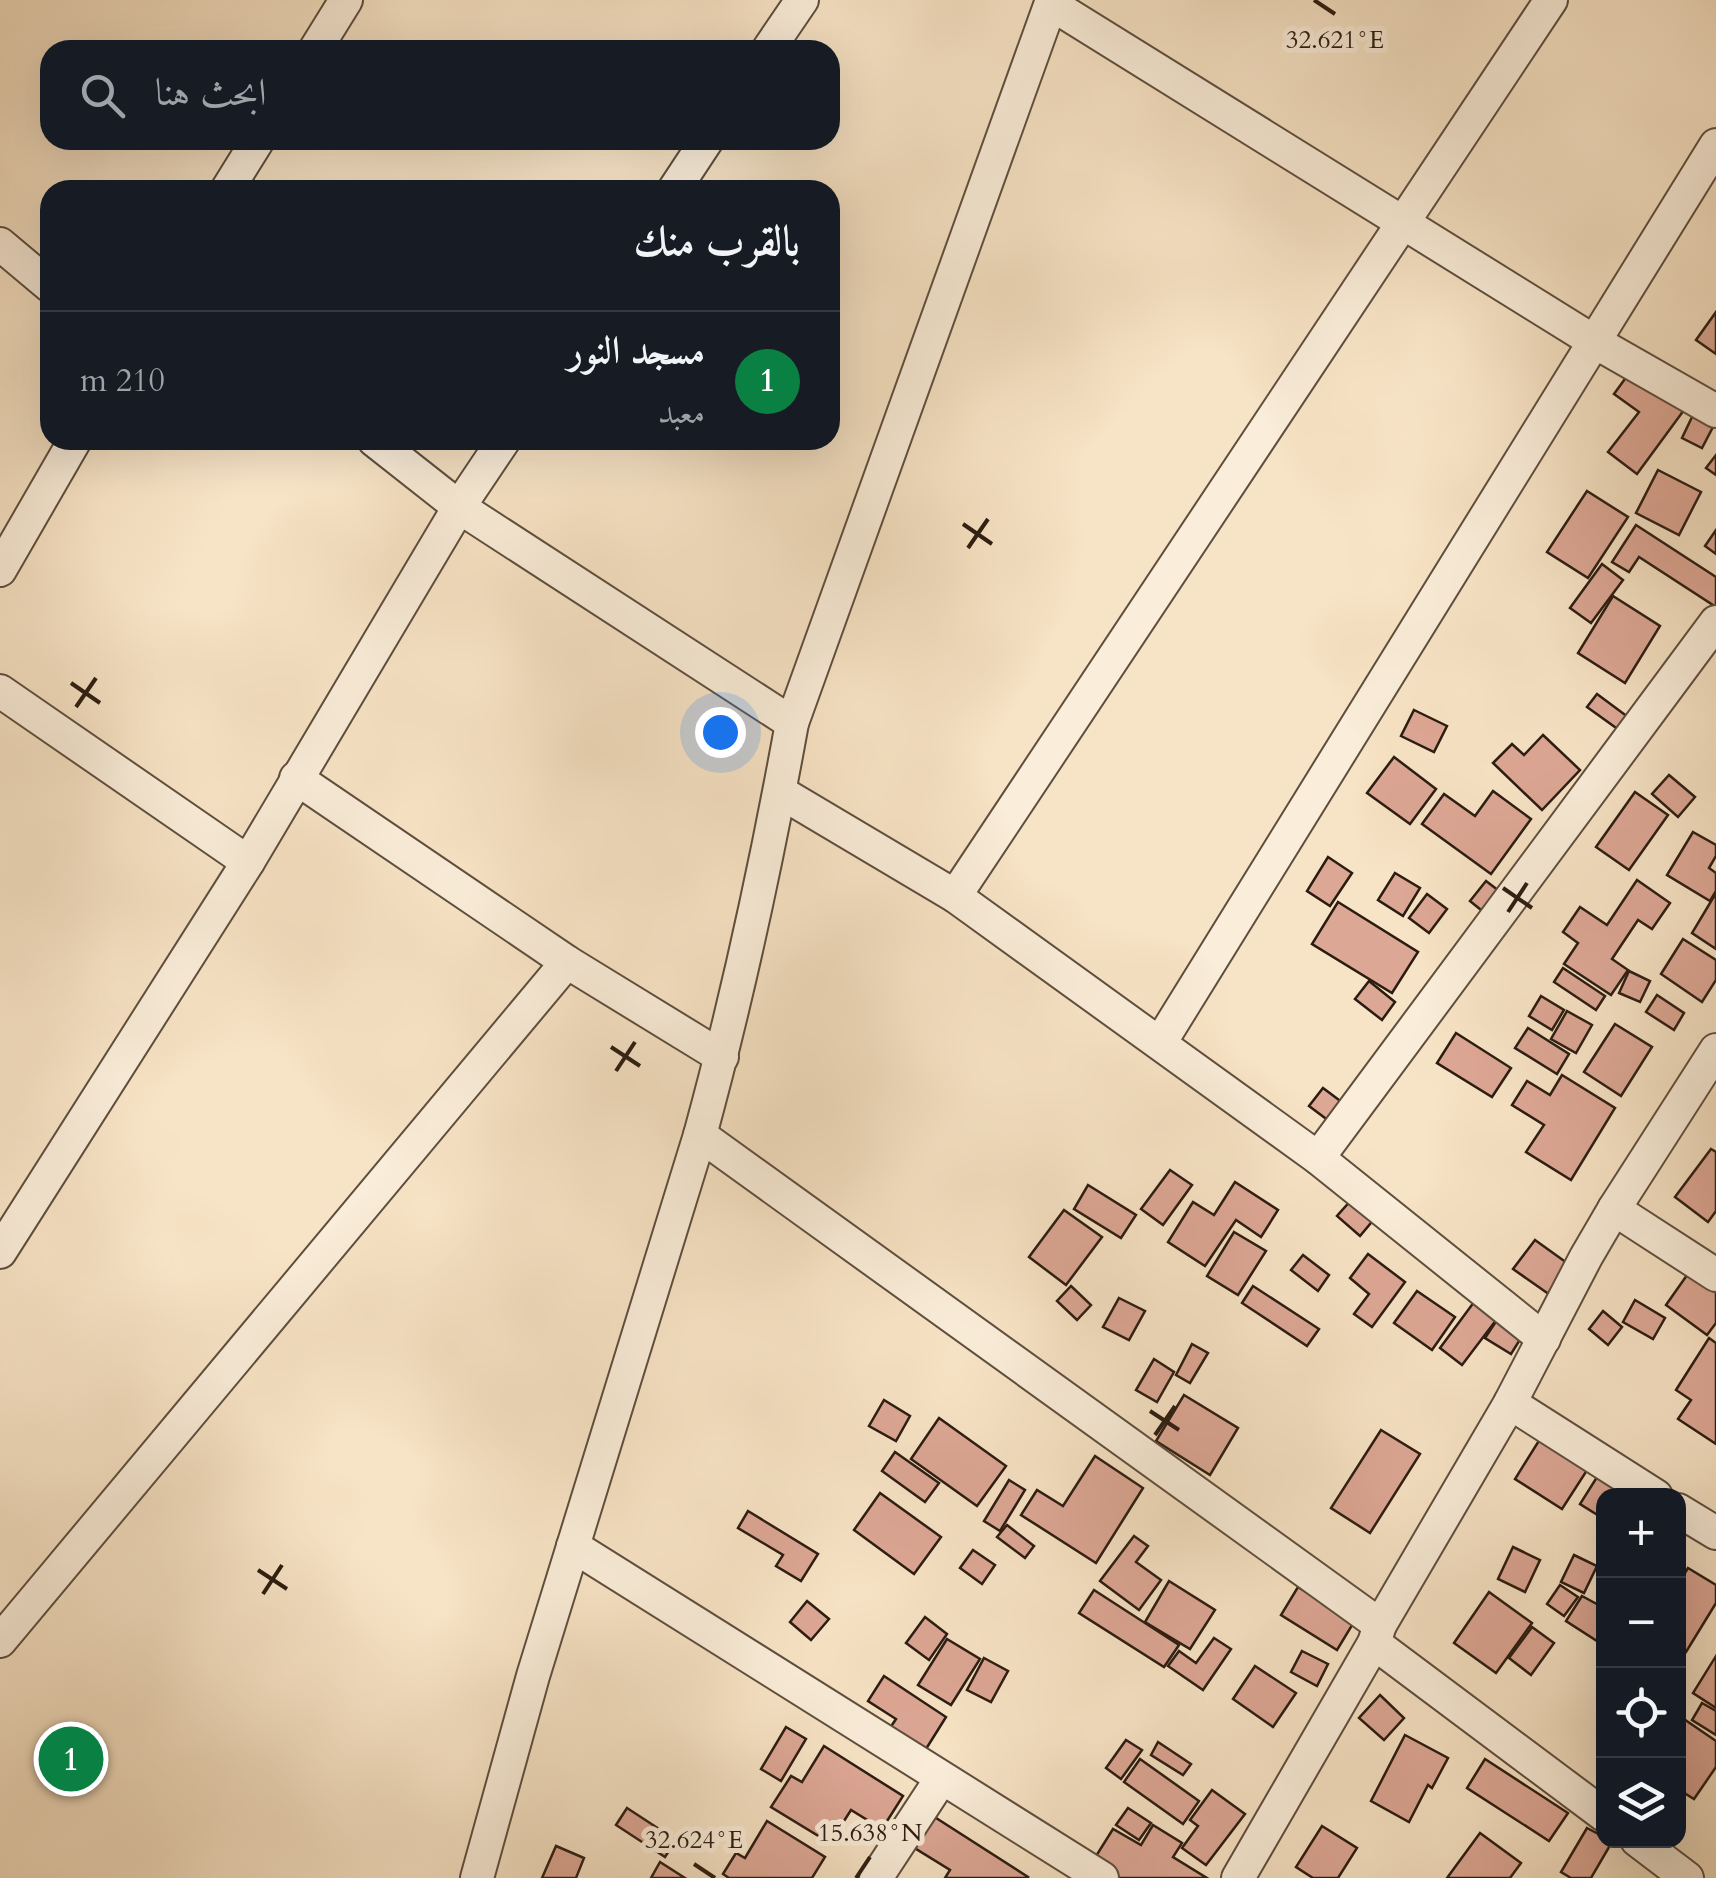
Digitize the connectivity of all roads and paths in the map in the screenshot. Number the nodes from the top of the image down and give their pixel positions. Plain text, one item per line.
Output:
1 (346, 0) edge
2 (802, 0) edge
3 (1551, 0) edge
4 (1052, 2) edge
5 (321, 40) edge
6 (775, 40) edge
7 (1716, 145) edge
8 (252, 150) edge
9 (701, 150) edge
10 (233, 180) edge
11 (681, 180) edge
12 (1401, 223) junction
13 (0, 244) edge
14 (40, 278) edge
15 (1595, 342) junction
16 (1716, 412) edge
17 (69, 450) edge
18 (387, 450) edge
19 (497, 450) edge
20 (459, 507) junction
21 (0, 570) edge
22 (1716, 622) edge
23 (0, 691) edge
24 (792, 723) junction
25 (296, 778) junction
26 (780, 792) junction
27 (248, 862) junction
28 (955, 896) junction
29 (567, 962) junction
30 (1160, 1043) junction
31 (1716, 1050) edge
32 (722, 1057) junction
33 (700, 1135) junction
34 (1318, 1158) junction
35 (1614, 1209) junction
36 (0, 1252) edge
37 (1716, 1275) edge
38 (1544, 1339) junction
39 (1510, 1403) junction
40 (1643, 1488) edge
41 (1686, 1515) edge
42 (1716, 1533) edge
43 (573, 1546) junction
44 (1377, 1634) junction
45 (0, 1641) edge
46 (941, 1779) junction
47 (1596, 1810) edge
48 (1648, 1848) edge
49 (477, 1878) edge
50 (876, 1878) edge
51 (1102, 1878) edge
52 (1238, 1878) edge
53 (1687, 1878) edge

1 - 5 street
2 - 6 street
3 - 12 street
4 - 12 street
4 - 24 street
7 - 15 street
8 - 10 street
9 - 11 street
12 - 15 street
12 - 28 street
13 - 14 street
15 - 16 street
15 - 30 street
17 - 21 street
18 - 20 street
19 - 20 street
20 - 24 street
20 - 25 street
22 - 34 street
23 - 27 street
24 - 26 street
25 - 27 street
25 - 29 street
26 - 28 street
26 - 32 street
27 - 36 street
28 - 30 street
29 - 32 street
29 - 45 street
30 - 34 street
31 - 35 street
32 - 33 street
33 - 43 street
33 - 44 street
34 - 38 street
35 - 37 street
35 - 38 street
38 - 39 street
39 - 40 street
39 - 44 street
41 - 42 street
43 - 46 street
43 - 49 street
44 - 47 street
44 - 52 street
46 - 50 street
46 - 51 street
48 - 53 street

